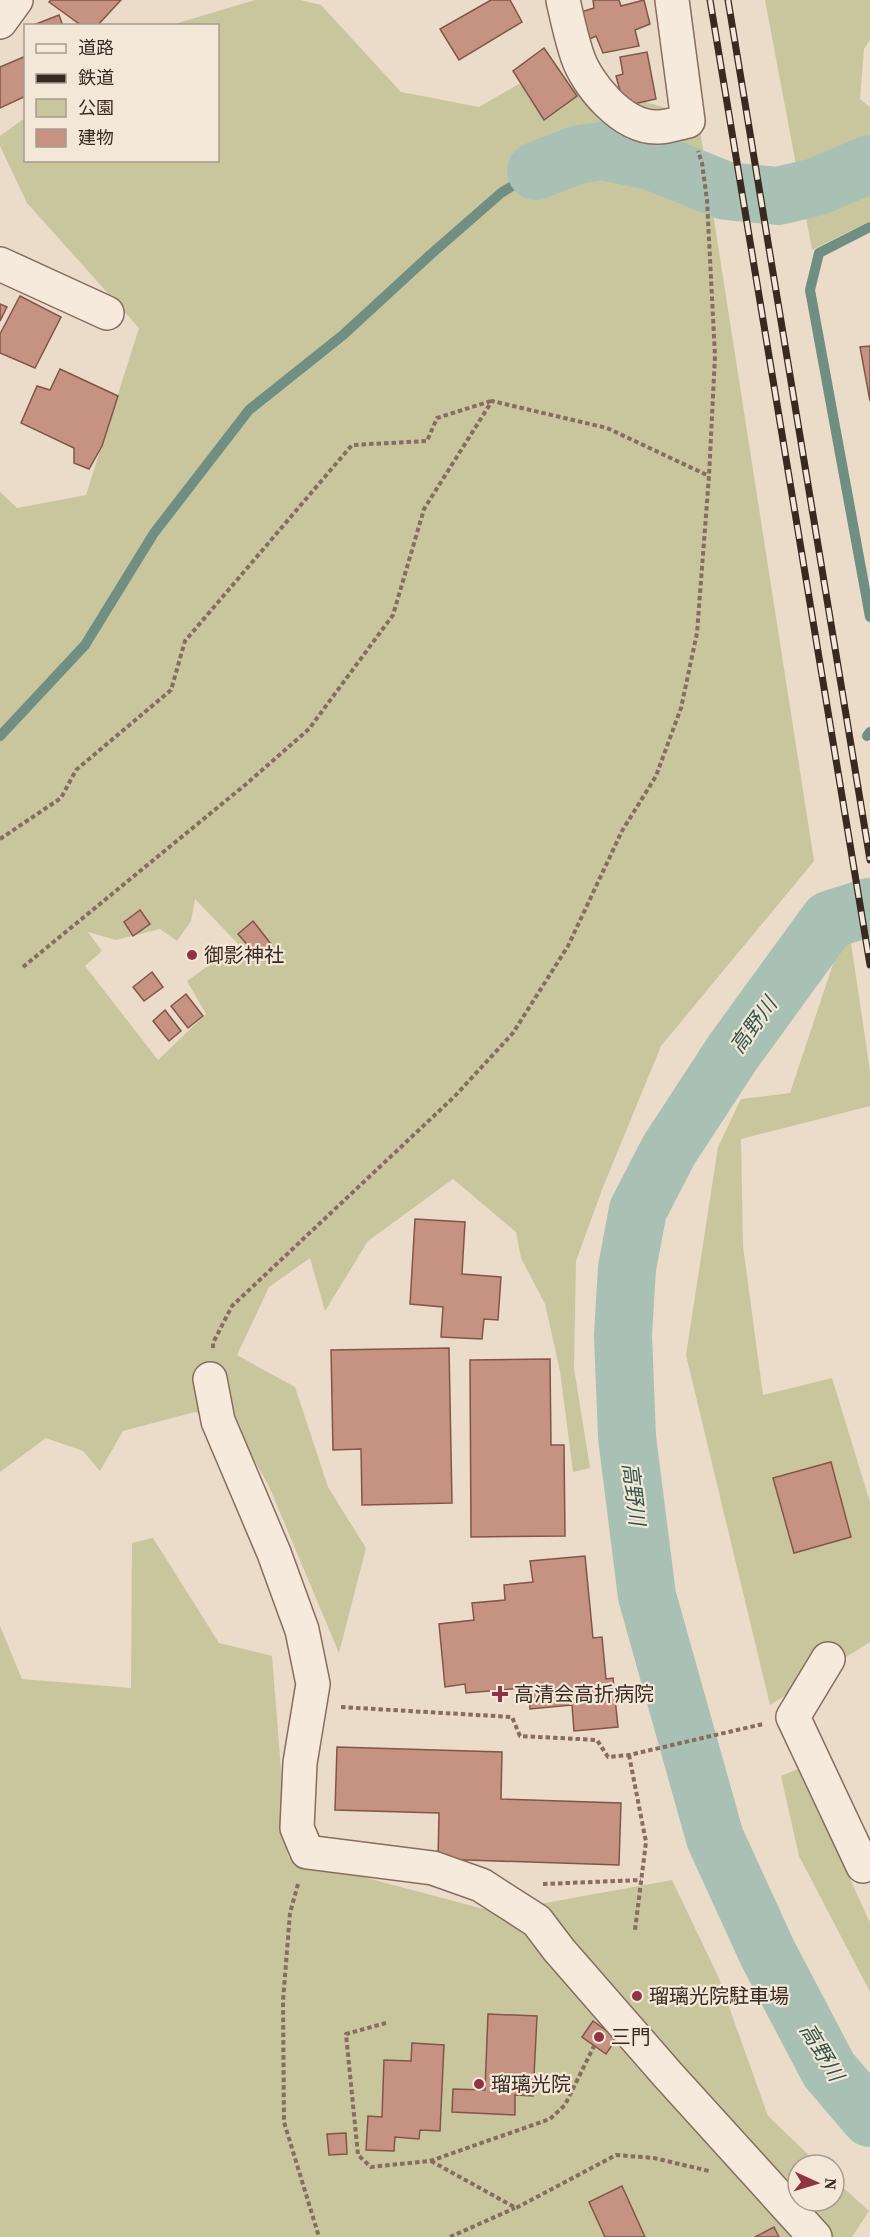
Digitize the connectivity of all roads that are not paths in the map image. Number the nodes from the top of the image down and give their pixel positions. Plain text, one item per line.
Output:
1 (16, 0) edge
2 (563, 0) edge
3 (672, 0) edge
4 (0, 22) edge
5 (0, 264) edge
6 (107, 314) dead end
7 (210, 1379) road end
8 (828, 1659) dead end
9 (870, 1861) edge
10 (815, 2237) edge

1 - 4 street
2 - 3 street
5 - 6 street
7 - 10 street
8 - 9 street

